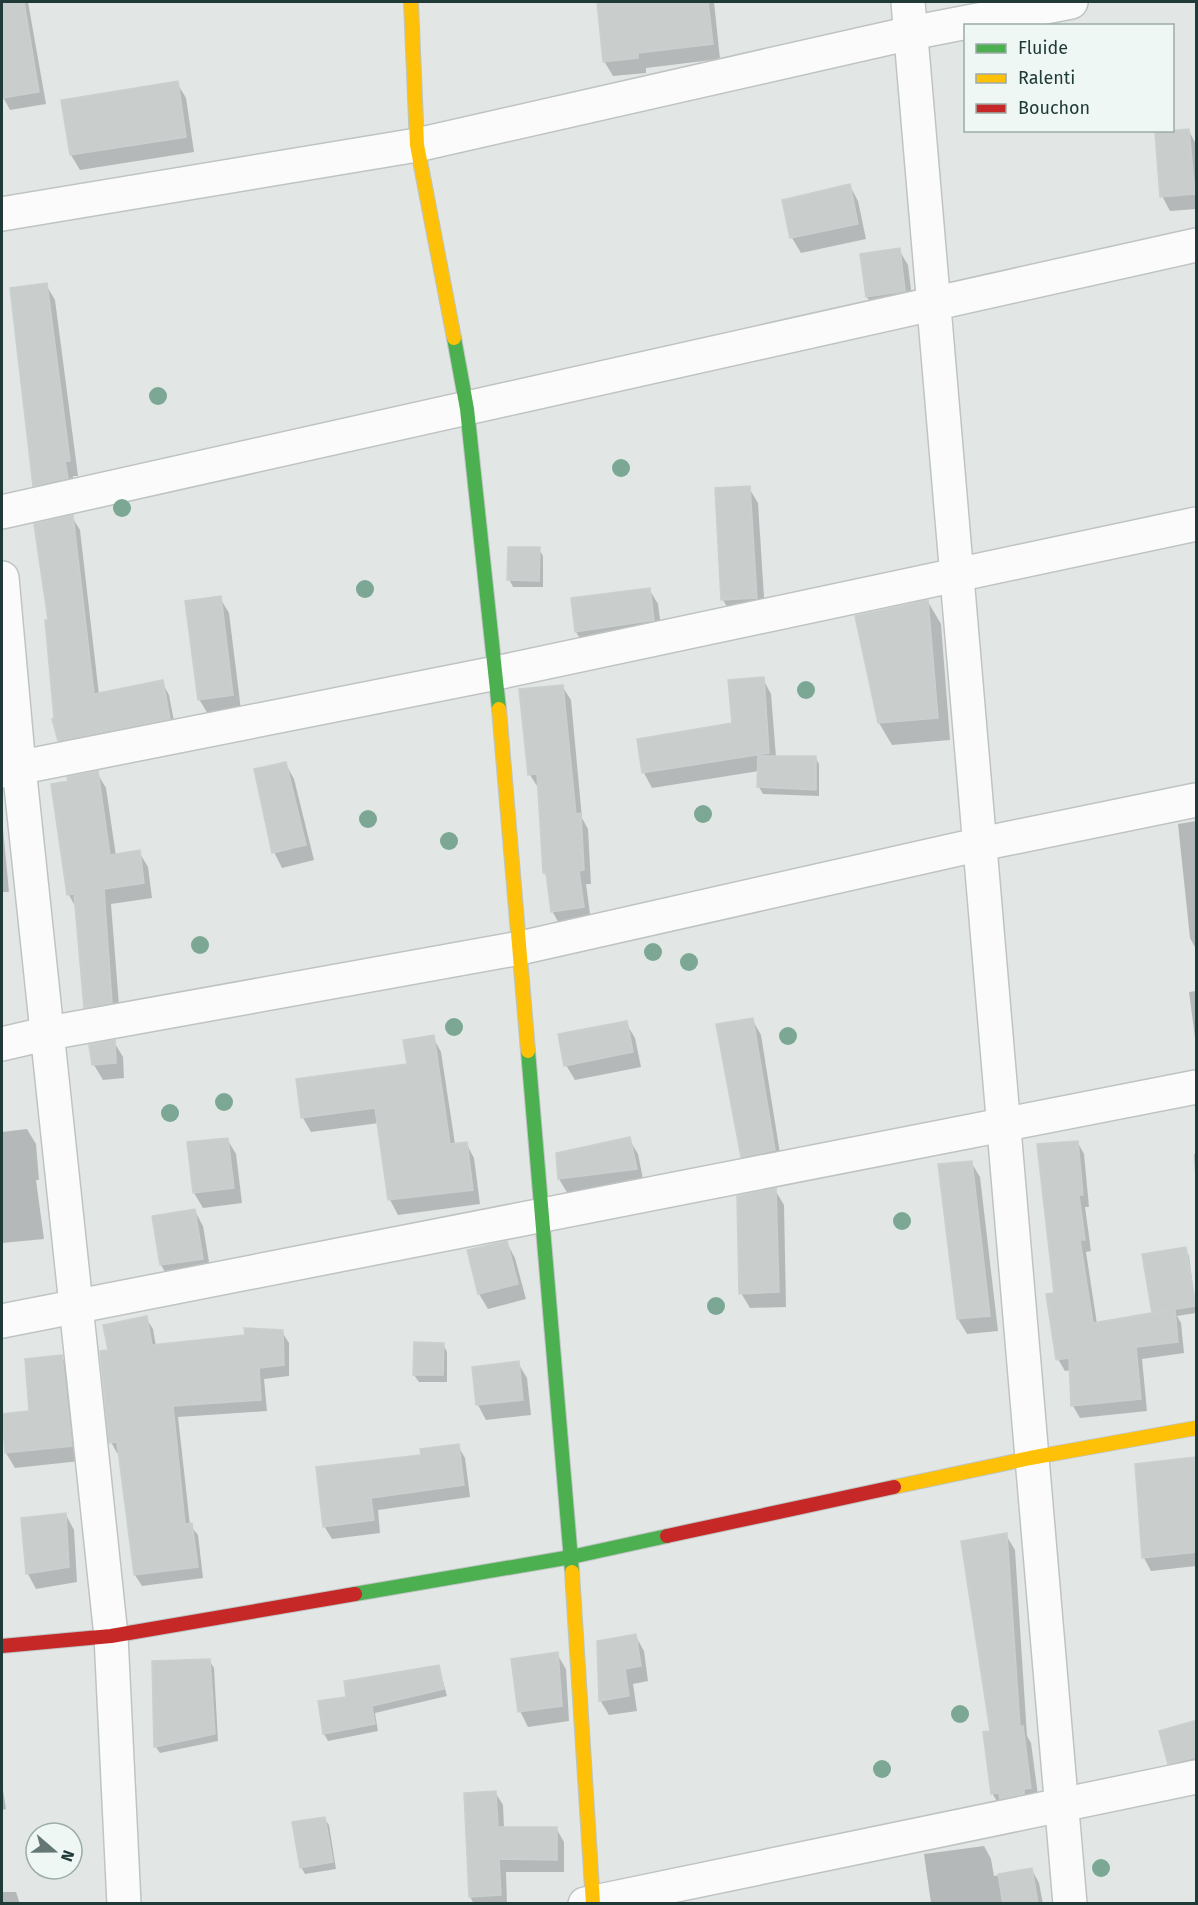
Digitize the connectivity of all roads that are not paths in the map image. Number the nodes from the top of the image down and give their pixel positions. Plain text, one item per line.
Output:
1 (411, 2) edge
2 (1071, 2) edge
3 (910, 17) edge
4 (417, 145) junction
5 (2, 214) edge
6 (1197, 246) edge
7 (934, 304) junction
8 (467, 409) junction
9 (2, 512) edge
10 (1197, 524) edge
11 (957, 574) junction
12 (2, 578) edge
13 (496, 673) junction
14 (10, 769) edge
15 (1197, 800) edge
16 (981, 844) junction
17 (520, 948) junction
18 (49, 1033) junction
19 (2, 1044) edge
20 (1197, 1087) edge
21 (1004, 1126) junction
22 (543, 1213) junction
23 (77, 1308) junction
24 (2, 1321) edge
25 (1197, 1428) edge
26 (1030, 1458) junction
27 (571, 1557) junction
28 (111, 1635) junction
29 (2, 1646) edge
30 (1197, 1777) edge
31 (1063, 1804) junction
32 (590, 1903) edge
33 (124, 1904) edge
34 (1070, 1904) edge

1 - 4 street
2 - 3 street
3 - 4 street
3 - 7 street
4 - 5 street
4 - 8 street
6 - 7 street
7 - 8 street
7 - 11 street
8 - 9 street
8 - 13 street
10 - 11 street
11 - 13 street
11 - 16 street
12 - 14 street
13 - 14 street
13 - 17 street
14 - 18 street
15 - 16 street
16 - 17 street
16 - 21 street
17 - 18 street
17 - 22 street
18 - 19 street
18 - 23 street
20 - 21 street
21 - 22 street
21 - 26 street
22 - 23 street
22 - 27 street
23 - 24 street
23 - 28 street
25 - 26 street
26 - 27 street
26 - 31 street
27 - 28 street
27 - 32 street
28 - 29 street
28 - 33 street
30 - 31 street
31 - 32 street
31 - 34 street

